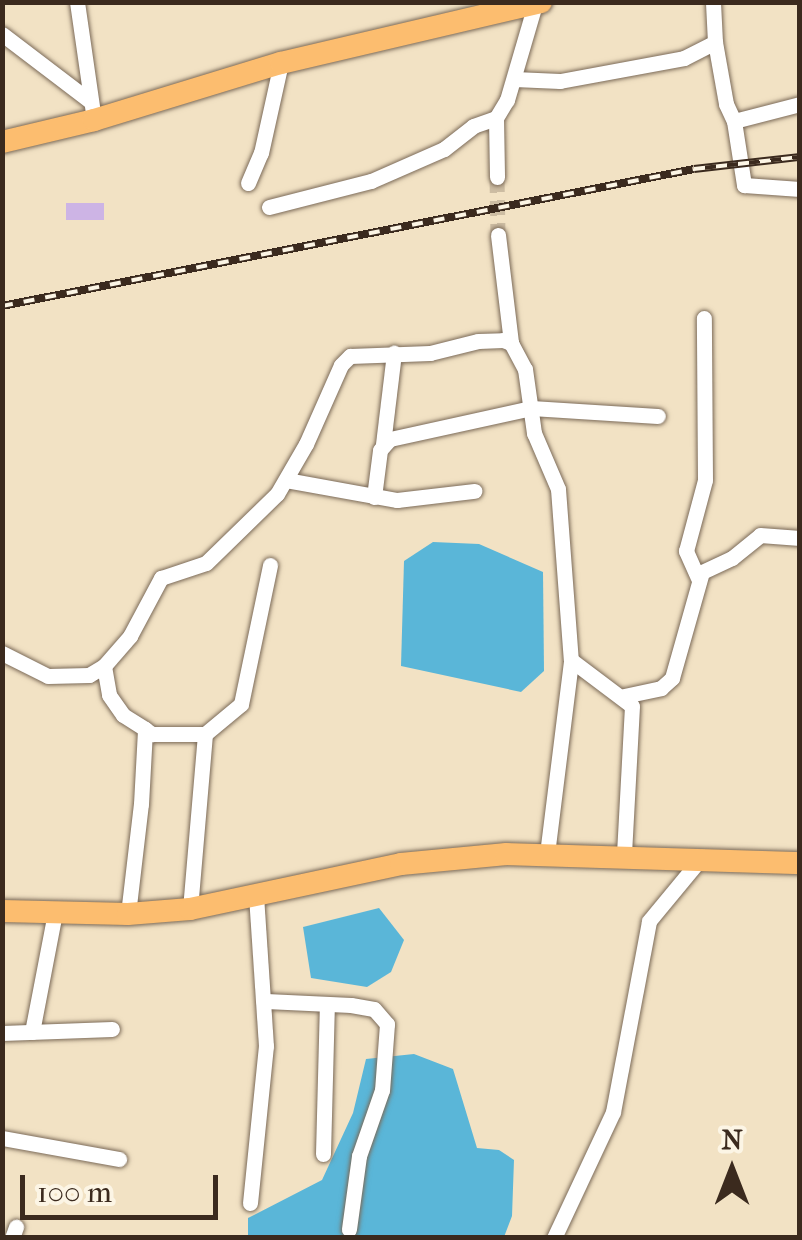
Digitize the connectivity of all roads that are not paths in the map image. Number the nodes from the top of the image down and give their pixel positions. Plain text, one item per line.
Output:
1 (78, 2) edge
2 (713, 2) edge
3 (538, 3) edge
4 (2, 34) edge
5 (714, 42) junction
6 (281, 63) junction
7 (514, 79) junction
8 (800, 104) edge
9 (92, 111) junction
10 (496, 118) junction
11 (734, 121) junction
12 (2, 142) edge
13 (497, 176) tunnel mouth
14 (248, 183) dead end
15 (800, 190) edge
16 (269, 207) dead end
17 (498, 235) tunnel mouth
18 (704, 318) dead end
19 (511, 344) junction
20 (394, 353) junction
21 (531, 408) junction
22 (658, 416) dead end
23 (383, 444) junction
24 (286, 480) junction
25 (474, 491) dead end
26 (374, 498) junction
27 (800, 538) edge
28 (270, 565) dead end
29 (698, 578) junction
30 (4, 656) edge
31 (571, 660) junction
32 (104, 666) junction
33 (624, 696) junction
34 (145, 730) junction
35 (205, 734) junction
36 (547, 854) junction
37 (624, 854) junction
38 (702, 858) junction
39 (800, 863) edge
40 (256, 897) junction
41 (190, 908) junction
42 (2, 911) edge
43 (56, 913) junction
44 (128, 914) junction
45 (266, 1001) junction
46 (327, 1004) junction
47 (112, 1030) dead end
48 (32, 1032) junction
49 (2, 1033) edge
50 (2, 1138) edge
51 (323, 1154) dead end
52 (119, 1159) dead end
53 (250, 1203) dead end
54 (349, 1229) dead end
55 (554, 1238) edge

1 - 9 street
2 - 5 street
3 - 6 main road
3 - 7 street
4 - 9 street
5 - 7 street
5 - 11 street
6 - 9 main road
6 - 14 street
7 - 10 street
8 - 11 street
9 - 12 main road
10 - 13 street
10 - 16 street
11 - 15 street
17 - 19 street
18 - 29 street
19 - 20 street
19 - 21 street
20 - 23 street
20 - 24 street
21 - 22 street
21 - 23 street
21 - 31 street
23 - 26 street
24 - 26 street
24 - 32 street
25 - 26 street
27 - 29 street
28 - 35 street
29 - 33 street
30 - 32 street
31 - 33 street
31 - 36 street
32 - 34 street
33 - 37 street
34 - 35 street
34 - 44 street
35 - 41 street
36 - 37 main road
36 - 40 main road
37 - 38 main road
38 - 39 main road
38 - 55 street
40 - 41 main road
40 - 45 street
41 - 44 main road
42 - 43 main road
43 - 44 main road
43 - 48 street
45 - 46 street
45 - 53 street
46 - 51 street
46 - 54 street
47 - 48 street
48 - 49 street
50 - 52 street

